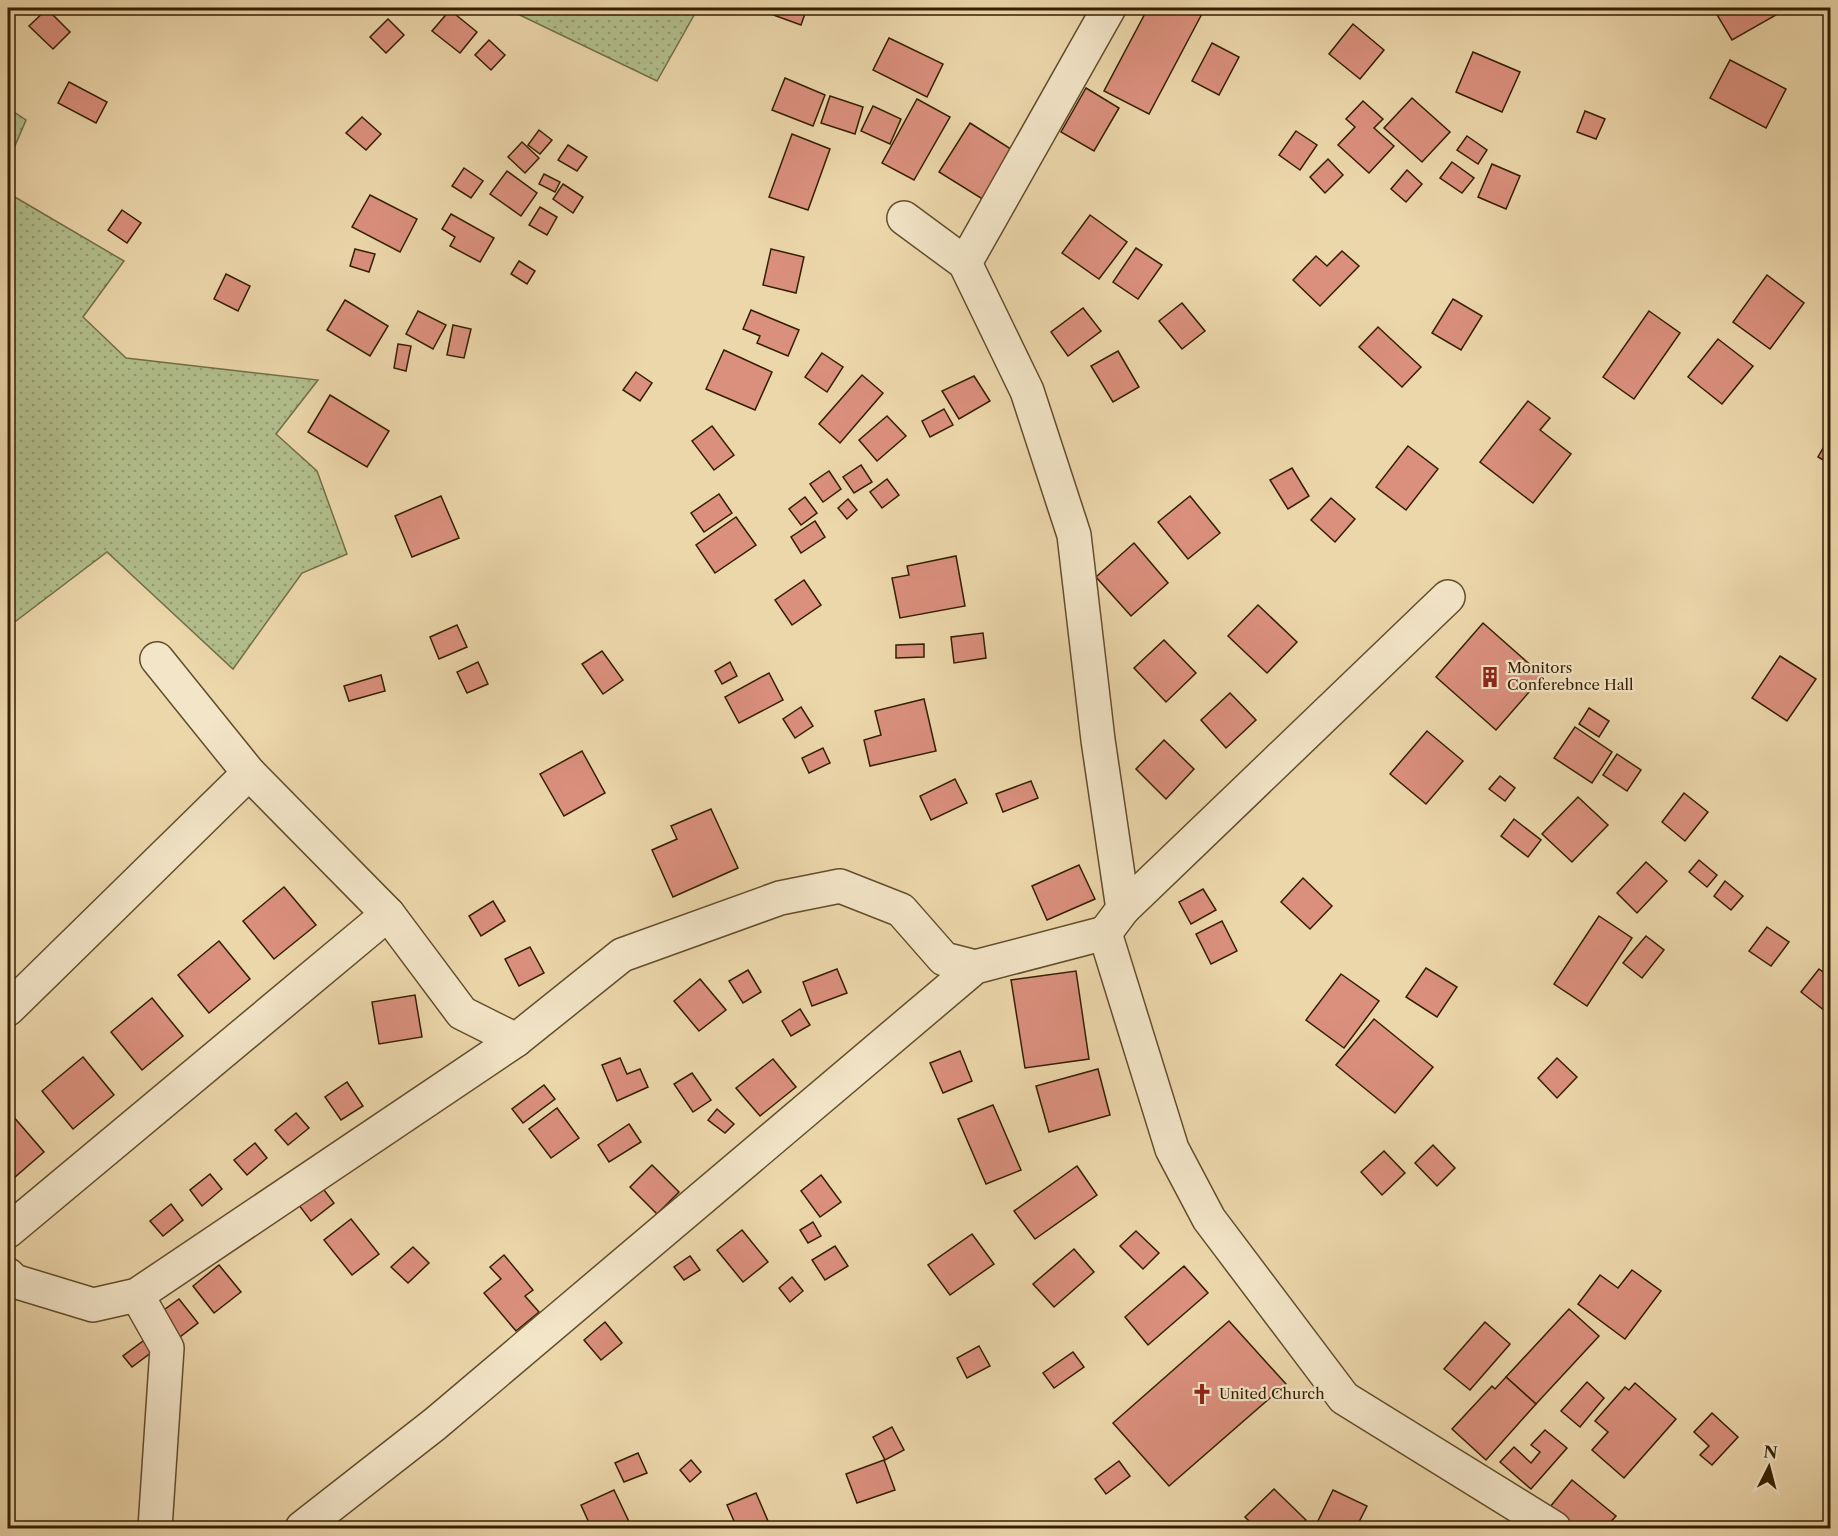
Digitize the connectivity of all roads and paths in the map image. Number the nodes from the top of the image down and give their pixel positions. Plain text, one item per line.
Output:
1 (1109, 8) edge
2 (903, 218) dead end
3 (965, 263) junction
4 (1448, 597) dead end
5 (157, 659) dead end
6 (249, 773) junction
7 (388, 914) junction
8 (1114, 921) junction
9 (975, 968) junction
10 (8, 1008) edge
11 (516, 1040) junction
12 (8, 1232) edge
13 (8, 1275) edge
14 (137, 1295) junction
15 (155, 1528) edge
16 (302, 1528) edge
17 (1554, 1528) edge

1 - 3 street
2 - 3 street
3 - 8 street
4 - 8 street
5 - 6 street
6 - 7 street
6 - 10 street
7 - 11 street
7 - 12 street
8 - 9 street
8 - 17 street
9 - 11 street
9 - 16 street
11 - 14 street
13 - 14 street
14 - 15 street

